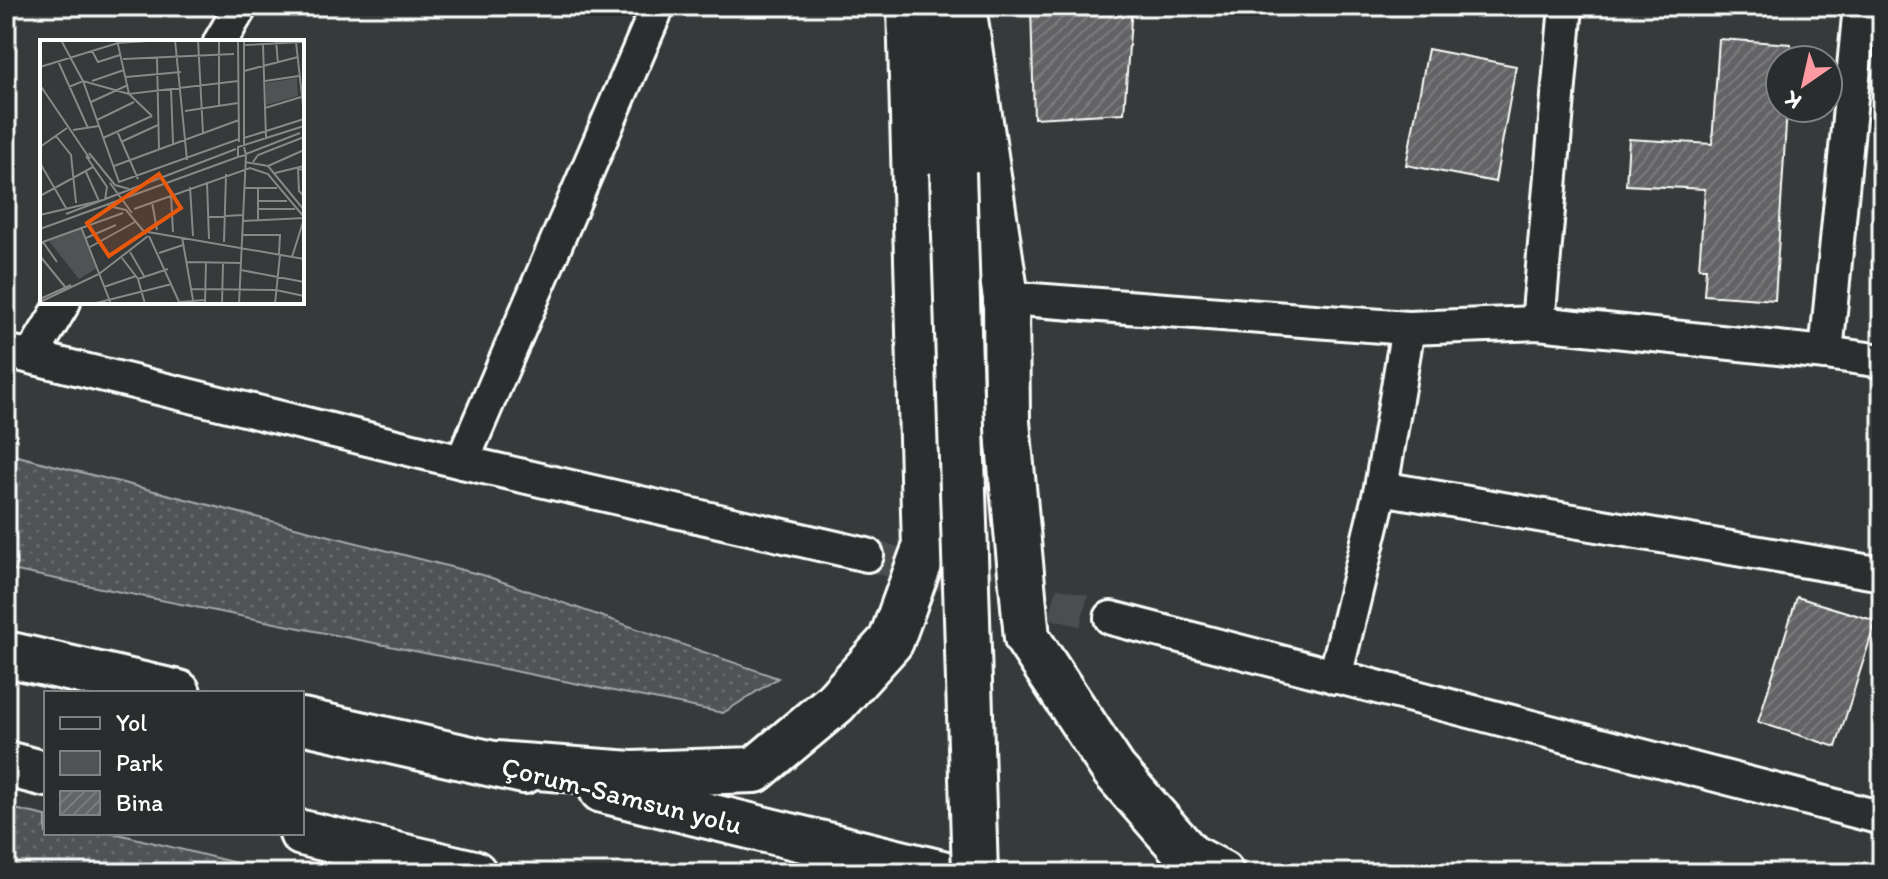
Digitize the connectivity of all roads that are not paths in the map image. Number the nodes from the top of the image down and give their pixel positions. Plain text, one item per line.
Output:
1 (241, 6) edge
2 (658, 6) edge
3 (910, 6) edge
4 (936, 6) edge
5 (963, 6) edge
6 (1566, 6) edge
7 (1860, 6) edge
8 (221, 40) edge
9 (1006, 298) junction
10 (62, 304) edge
11 (1538, 323) junction
12 (1408, 328) junction
13 (1826, 353) junction
14 (19, 354) edge
15 (1882, 361) edge
16 (462, 462) junction
17 (1381, 488) junction
18 (867, 555) tunnel mouth
19 (1882, 574) edge
20 (1111, 618) tunnel mouth
21 (6, 654) edge
22 (1335, 677) junction
23 (169, 691) edge
24 (304, 721) edge
25 (6, 764) edge
26 (496, 764) junction
27 (44, 774) edge
28 (1882, 818) edge
29 (304, 833) edge
30 (474, 873) edge
31 (942, 873) edge
32 (975, 873) edge
33 (1221, 873) edge

1 - 8 street
2 - 16 street
3 - 26 main road
4 - 32 main road, bridge
5 - 9 main road
6 - 11 street
7 - 13 street
9 - 12 street
9 - 33 main road
10 - 14 street
11 - 12 street
11 - 13 street
12 - 17 street
13 - 15 street
14 - 16 street
16 - 18 street
17 - 19 street
17 - 22 street
20 - 22 street
21 - 23 main road
22 - 28 street
24 - 26 main road, Çorum-Samsun yolu
25 - 27 main road
26 - 31 main road, Çorum-Samsun yolu
29 - 30 main road

